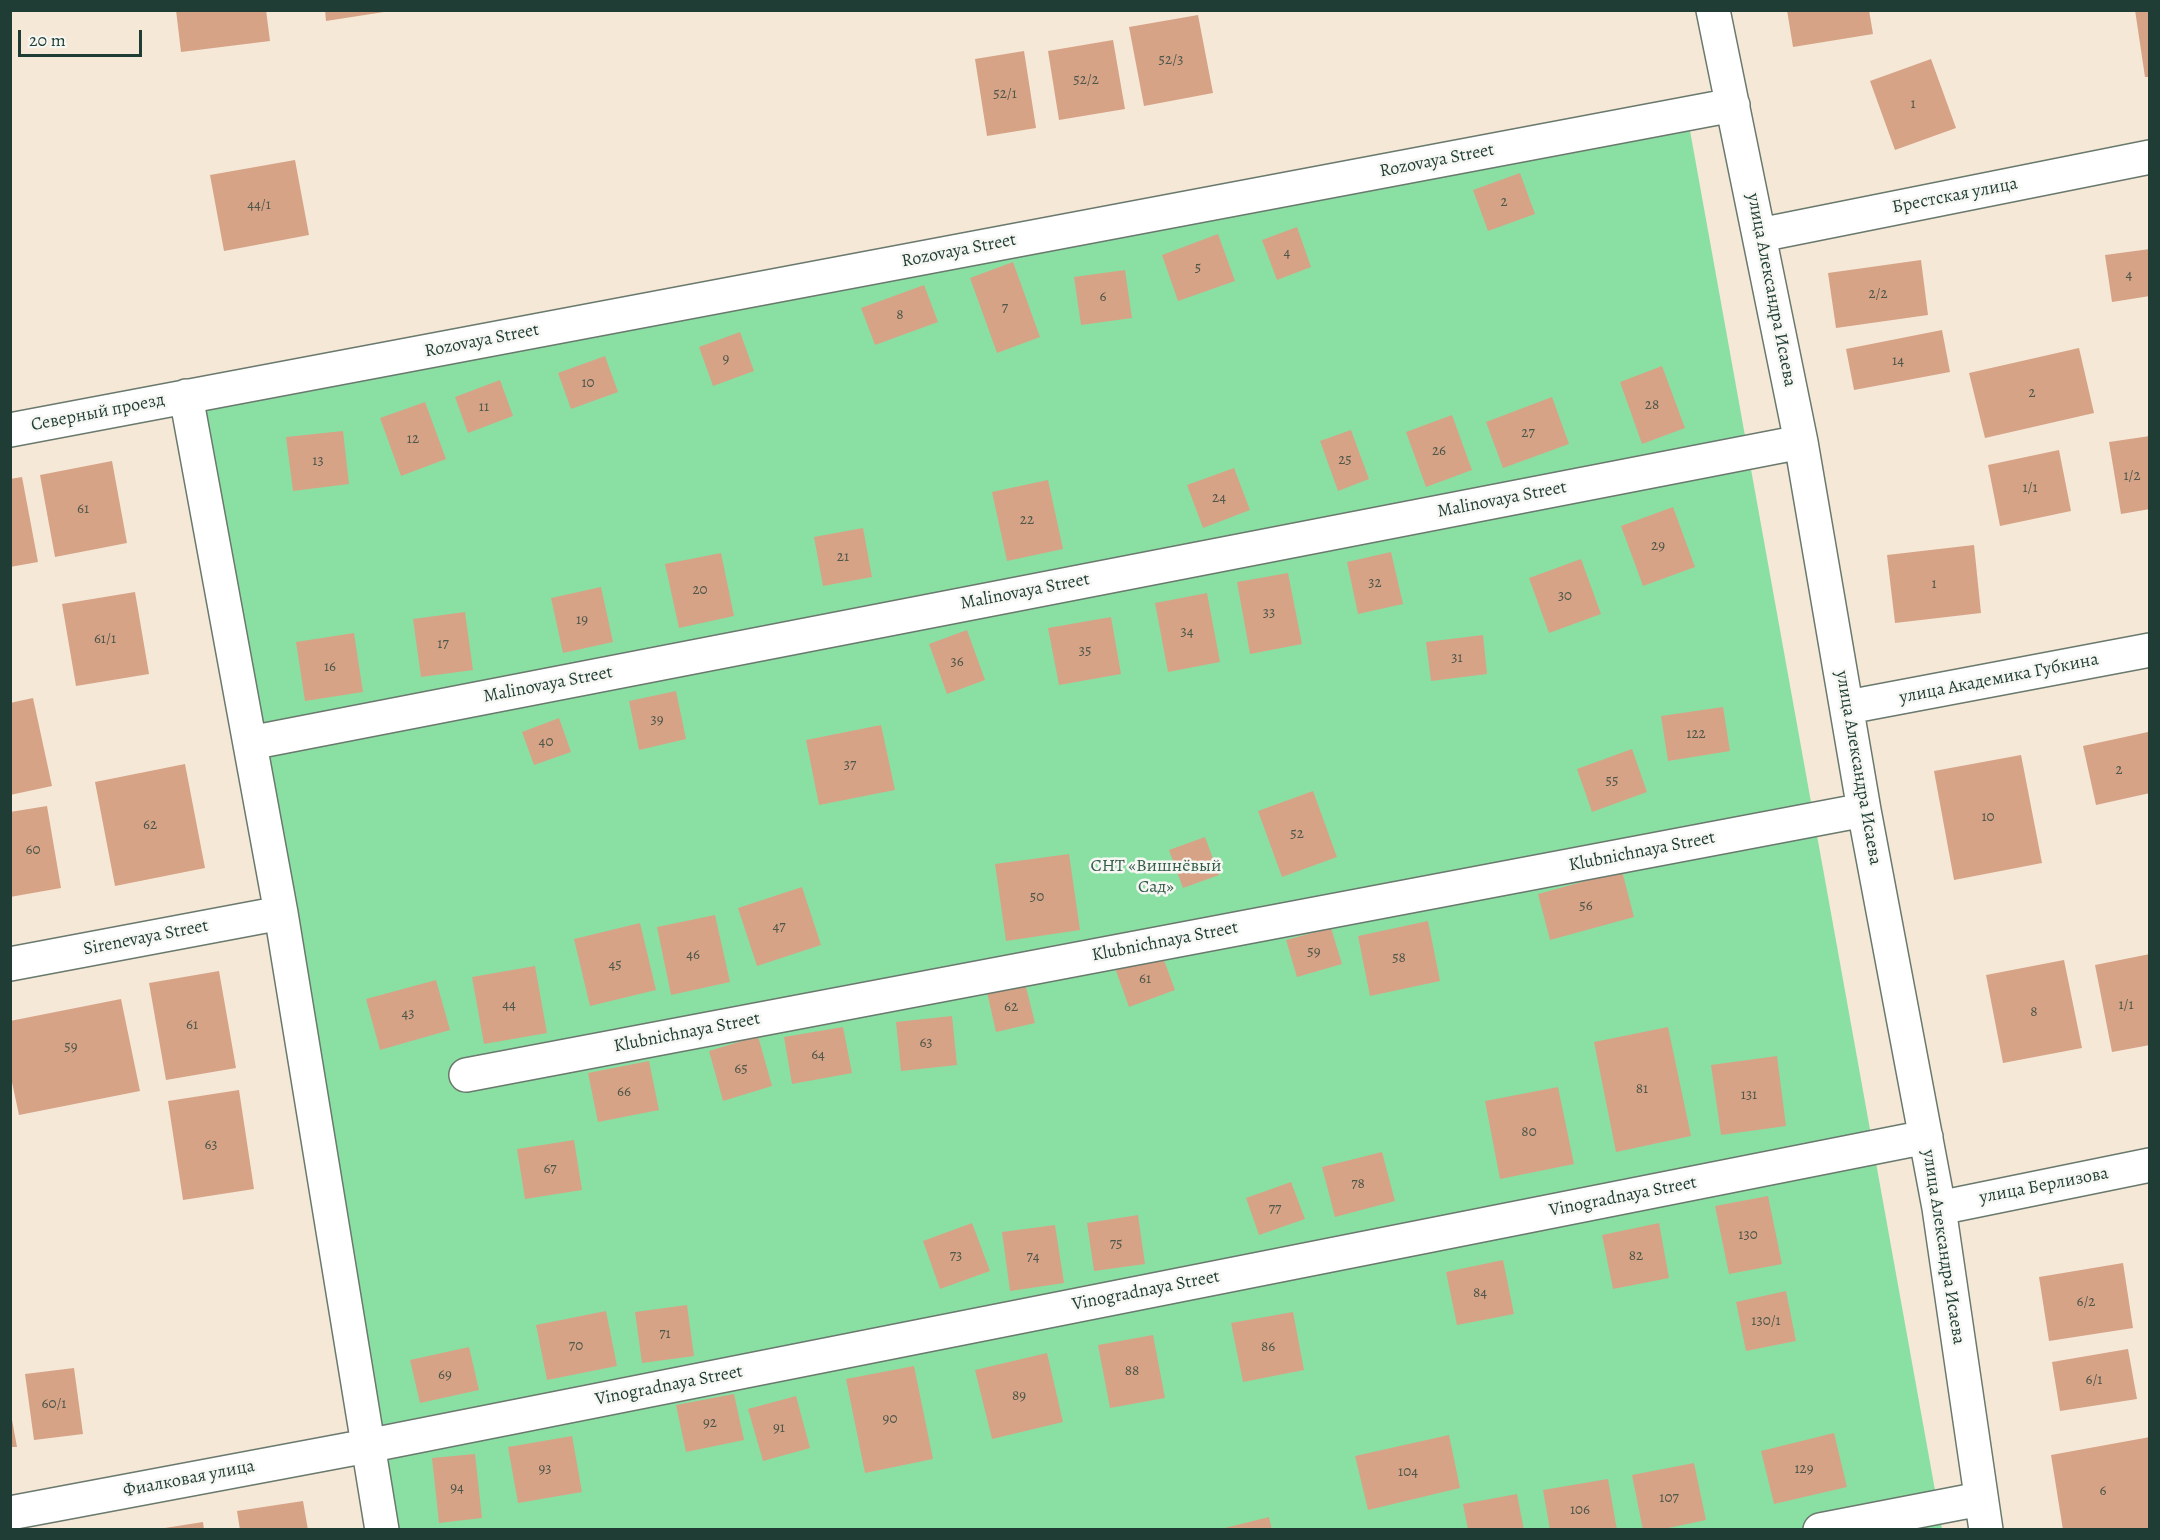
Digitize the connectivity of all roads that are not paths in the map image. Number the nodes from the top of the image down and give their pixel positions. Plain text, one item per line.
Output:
1 (1713, 10) edge
2 (1733, 105) junction
3 (2150, 157) edge
4 (1760, 235) junction
5 (186, 396) junction
6 (10, 430) edge
7 (1801, 442) junction
8 (2150, 650) edge
9 (1848, 707) junction
10 (250, 743) junction
11 (1864, 810) junction
12 (281, 913) junction
13 (10, 964) edge
14 (466, 1075) dead end
15 (1926, 1137) junction
16 (2150, 1165) edge
17 (1939, 1208) junction
18 (367, 1446) junction
19 (10, 1513) edge
20 (1983, 1514) edge
21 (382, 1530) edge
22 (1820, 1530) edge

1 - 2 street, улица Александра Исаева
2 - 4 street, улица Александра Исаева
2 - 5 street, Rozovaya Street
3 - 4 street, Брестская улица
4 - 7 street, улица Александра Исаева
5 - 6 street, Северный проезд
5 - 10 street
7 - 9 street, улица Александра Исаева
7 - 10 street, Malinovaya Street
8 - 9 street, улица Академика Губкина
9 - 11 street, улица Александра Исаева
10 - 12 street
11 - 14 street, Klubnichnaya Street
11 - 15 street, улица Александра Исаева
12 - 13 street, Sirenevaya Street
12 - 18 street
15 - 17 street, улица Александра Исаева
15 - 18 street, Vinogradnaya Street
16 - 17 street, улица Берлизова
17 - 20 street, улица Александра Исаева
18 - 19 street, Фиалковая улица
18 - 21 street
20 - 22 street

